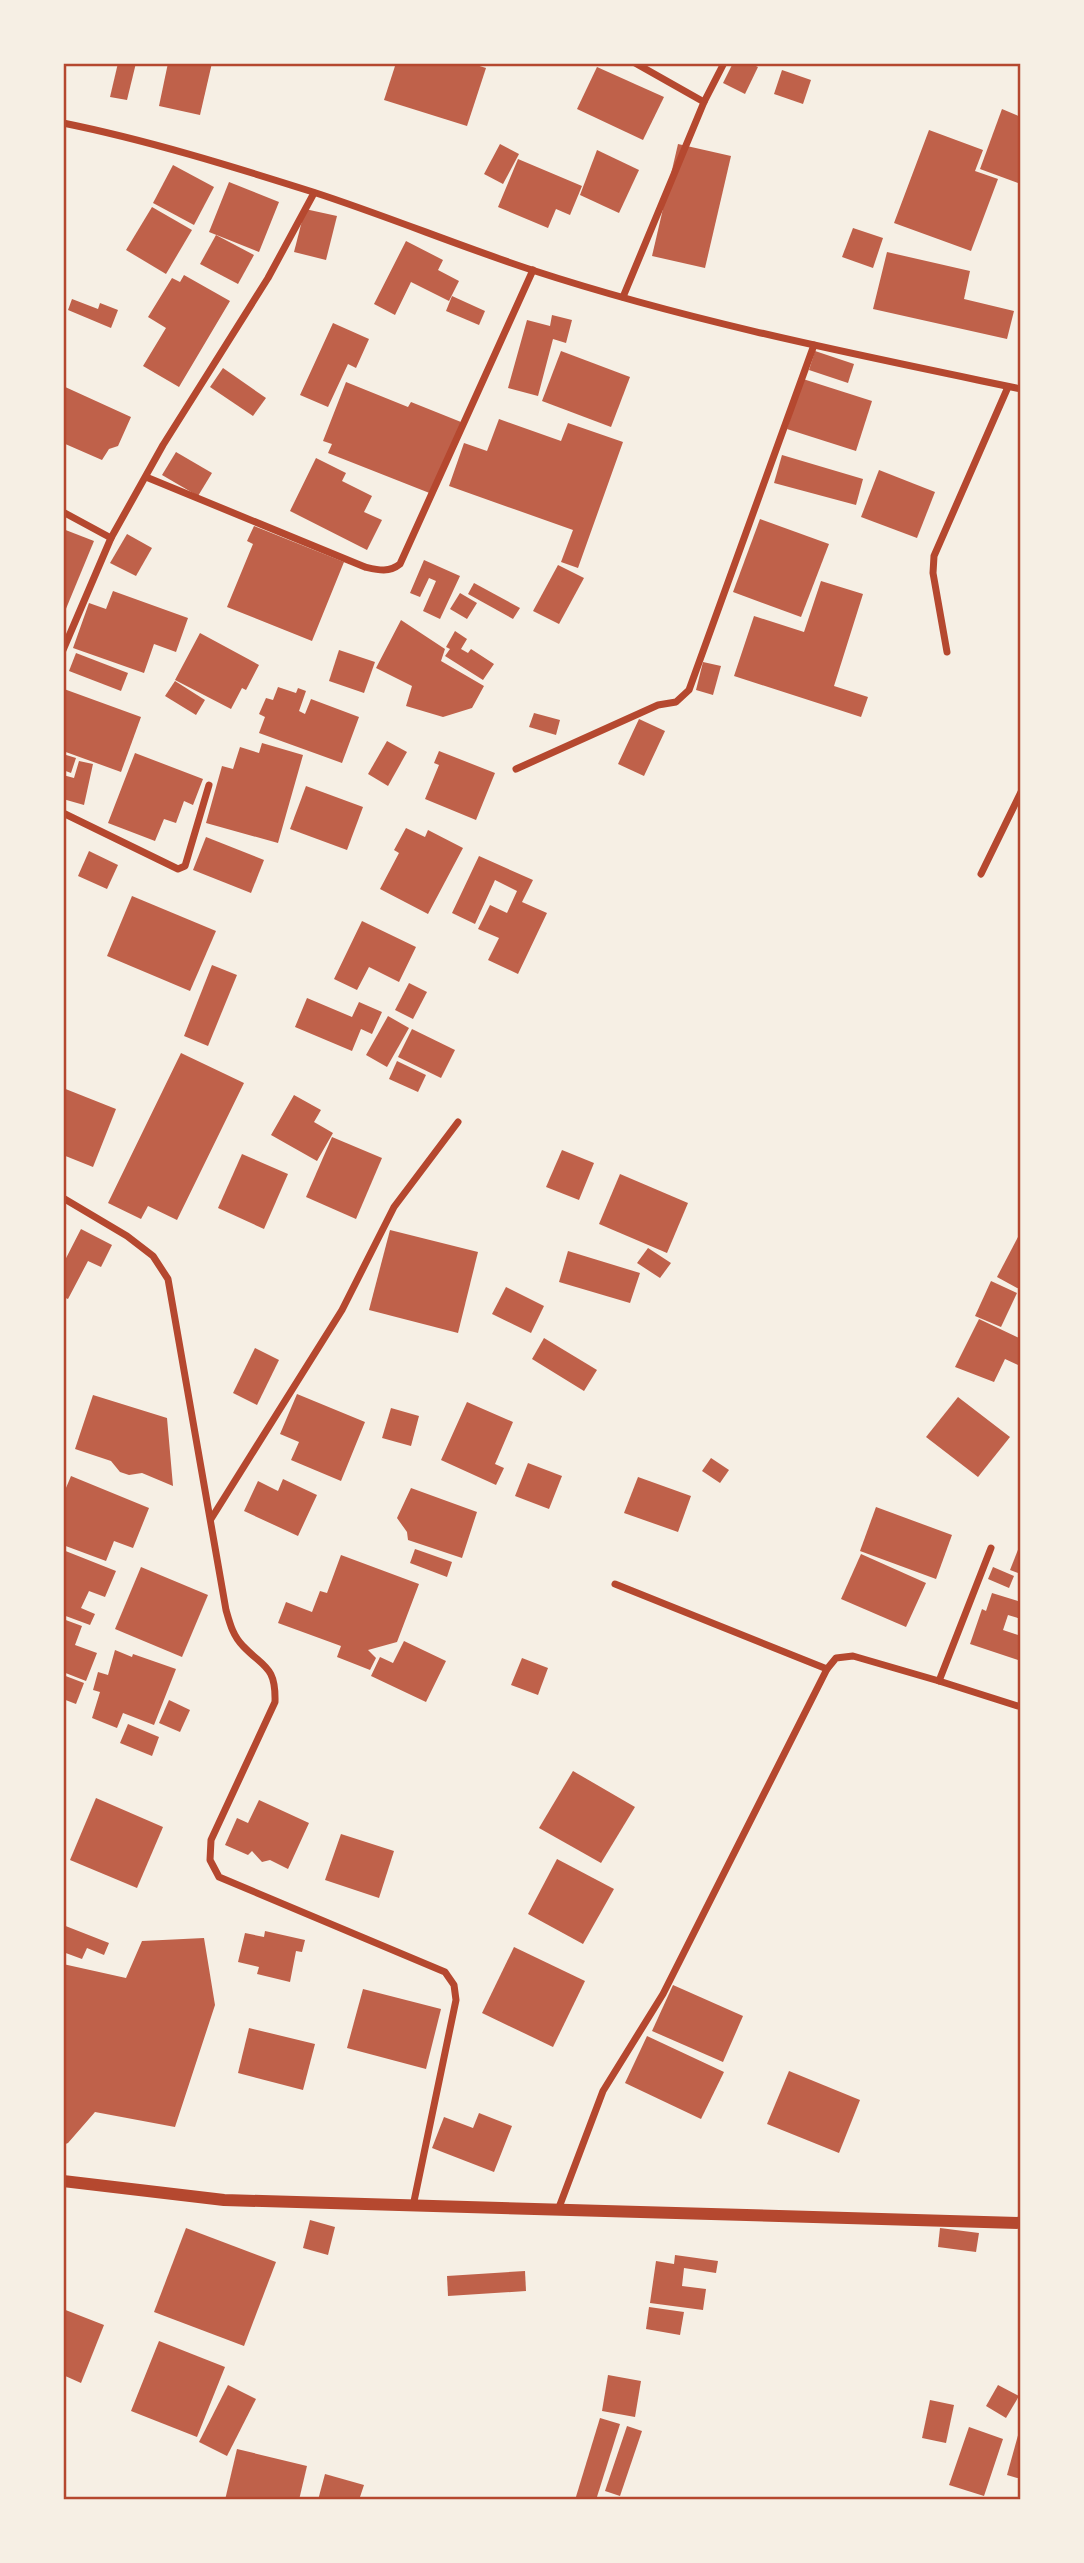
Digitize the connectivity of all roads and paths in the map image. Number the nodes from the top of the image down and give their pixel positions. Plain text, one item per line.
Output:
1 (635, 63) edge
2 (724, 63) edge
3 (704, 102) junction
4 (63, 123) edge
5 (314, 192) junction
6 (533, 270) junction
7 (623, 297) junction
8 (814, 345) junction
9 (1008, 387) junction
10 (1021, 389) edge
11 (146, 478) junction
12 (63, 512) edge
13 (111, 538) junction
14 (63, 650) edge
15 (947, 652) dead end
16 (516, 769) dead end
17 (209, 785) dead end
18 (1021, 792) edge
19 (63, 813) edge
20 (981, 874) dead end
21 (458, 1122) dead end
22 (63, 1198) edge
23 (210, 1520) junction
24 (991, 1548) dead end
25 (615, 1584) dead end
26 (827, 1669) junction
27 (939, 1681) junction
28 (1021, 1707) edge
29 (63, 2181) edge
30 (413, 2207) junction
31 (558, 2210) junction
32 (1021, 2223) edge

1 - 3 street
2 - 3 street
3 - 7 street
4 - 5 street
5 - 6 street
5 - 11 street
6 - 7 street
6 - 11 street
7 - 8 street
8 - 9 street
8 - 16 street
9 - 10 street
9 - 15 street
11 - 13 street
12 - 13 street
13 - 14 street
17 - 19 street
18 - 20 street
21 - 23 street
22 - 23 street
23 - 30 street
24 - 27 street
25 - 26 street
26 - 27 street
26 - 31 street
27 - 28 street
29 - 30 street
30 - 31 street
31 - 32 street

